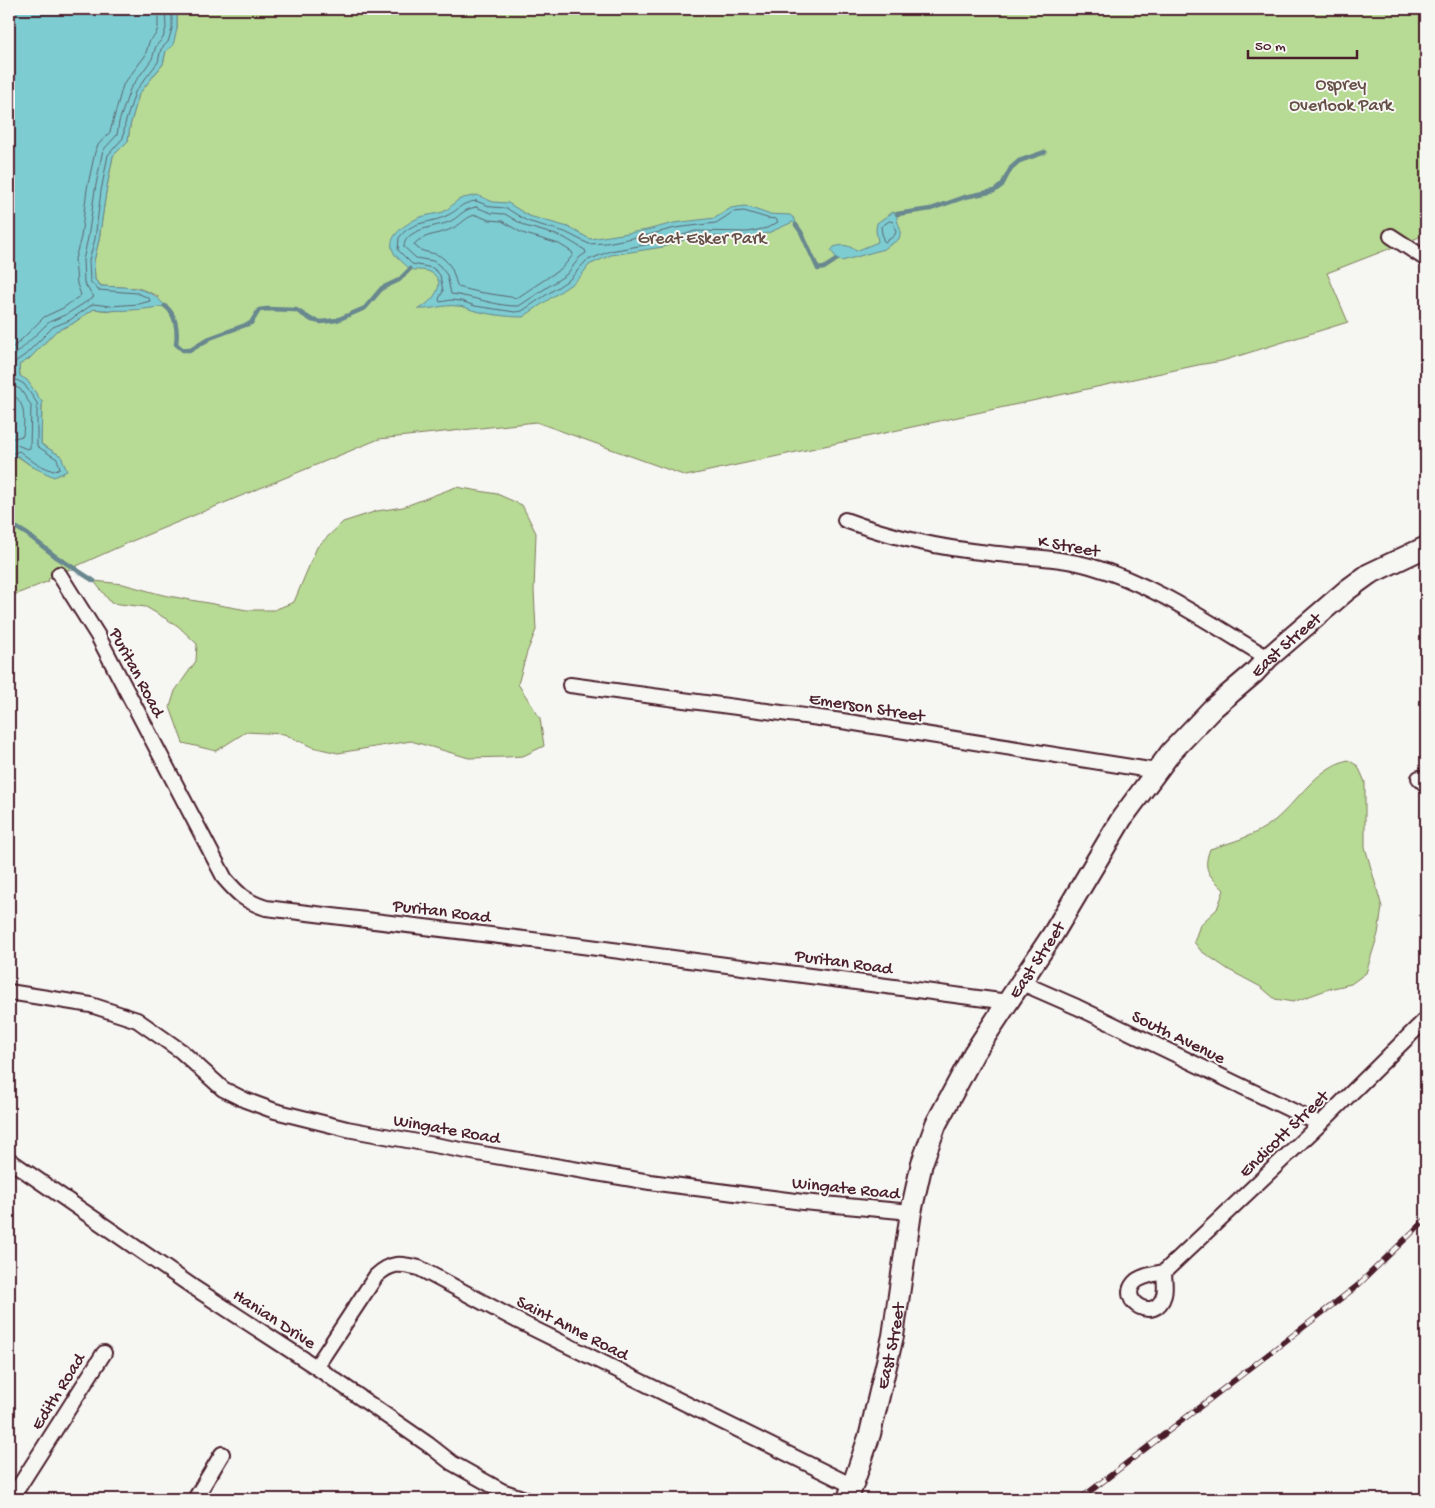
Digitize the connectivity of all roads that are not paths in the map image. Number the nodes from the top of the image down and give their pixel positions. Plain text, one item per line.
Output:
1 (1391, 236) dead end
2 (1426, 259) edge
3 (845, 520) dead end
4 (1426, 547) edge
5 (59, 574) dead end
6 (1268, 658) junction
7 (570, 685) dead end
8 (1156, 771) junction
9 (1022, 983) junction
10 (9, 992) edge
11 (1008, 1002) junction
12 (1426, 1019) edge
13 (1320, 1124) junction
14 (9, 1160) edge
15 (910, 1212) junction
16 (1164, 1272) dead end
17 (104, 1353) dead end
18 (316, 1368) junction
19 (222, 1454) dead end
20 (850, 1493) edge
21 (11, 1499) edge
22 (195, 1499) edge
23 (525, 1499) edge

1 - 2 street
3 - 6 street, K Street
4 - 6 street, East Street
5 - 11 street, Puritan Road
6 - 8 street, East Street
7 - 8 street, Emerson Street
8 - 9 street, East Street
9 - 11 street, East Street
9 - 13 street, South Avenue
10 - 15 street, Wingate Road
11 - 15 street, East Street
12 - 13 street, Endicott Street
13 - 16 street, Endicott Street
14 - 18 street, Hanian Drive
15 - 20 street, East Street
17 - 21 street, Edith Road
18 - 20 street, Saint Anne Road
18 - 23 street, Hanian Drive
19 - 22 street

